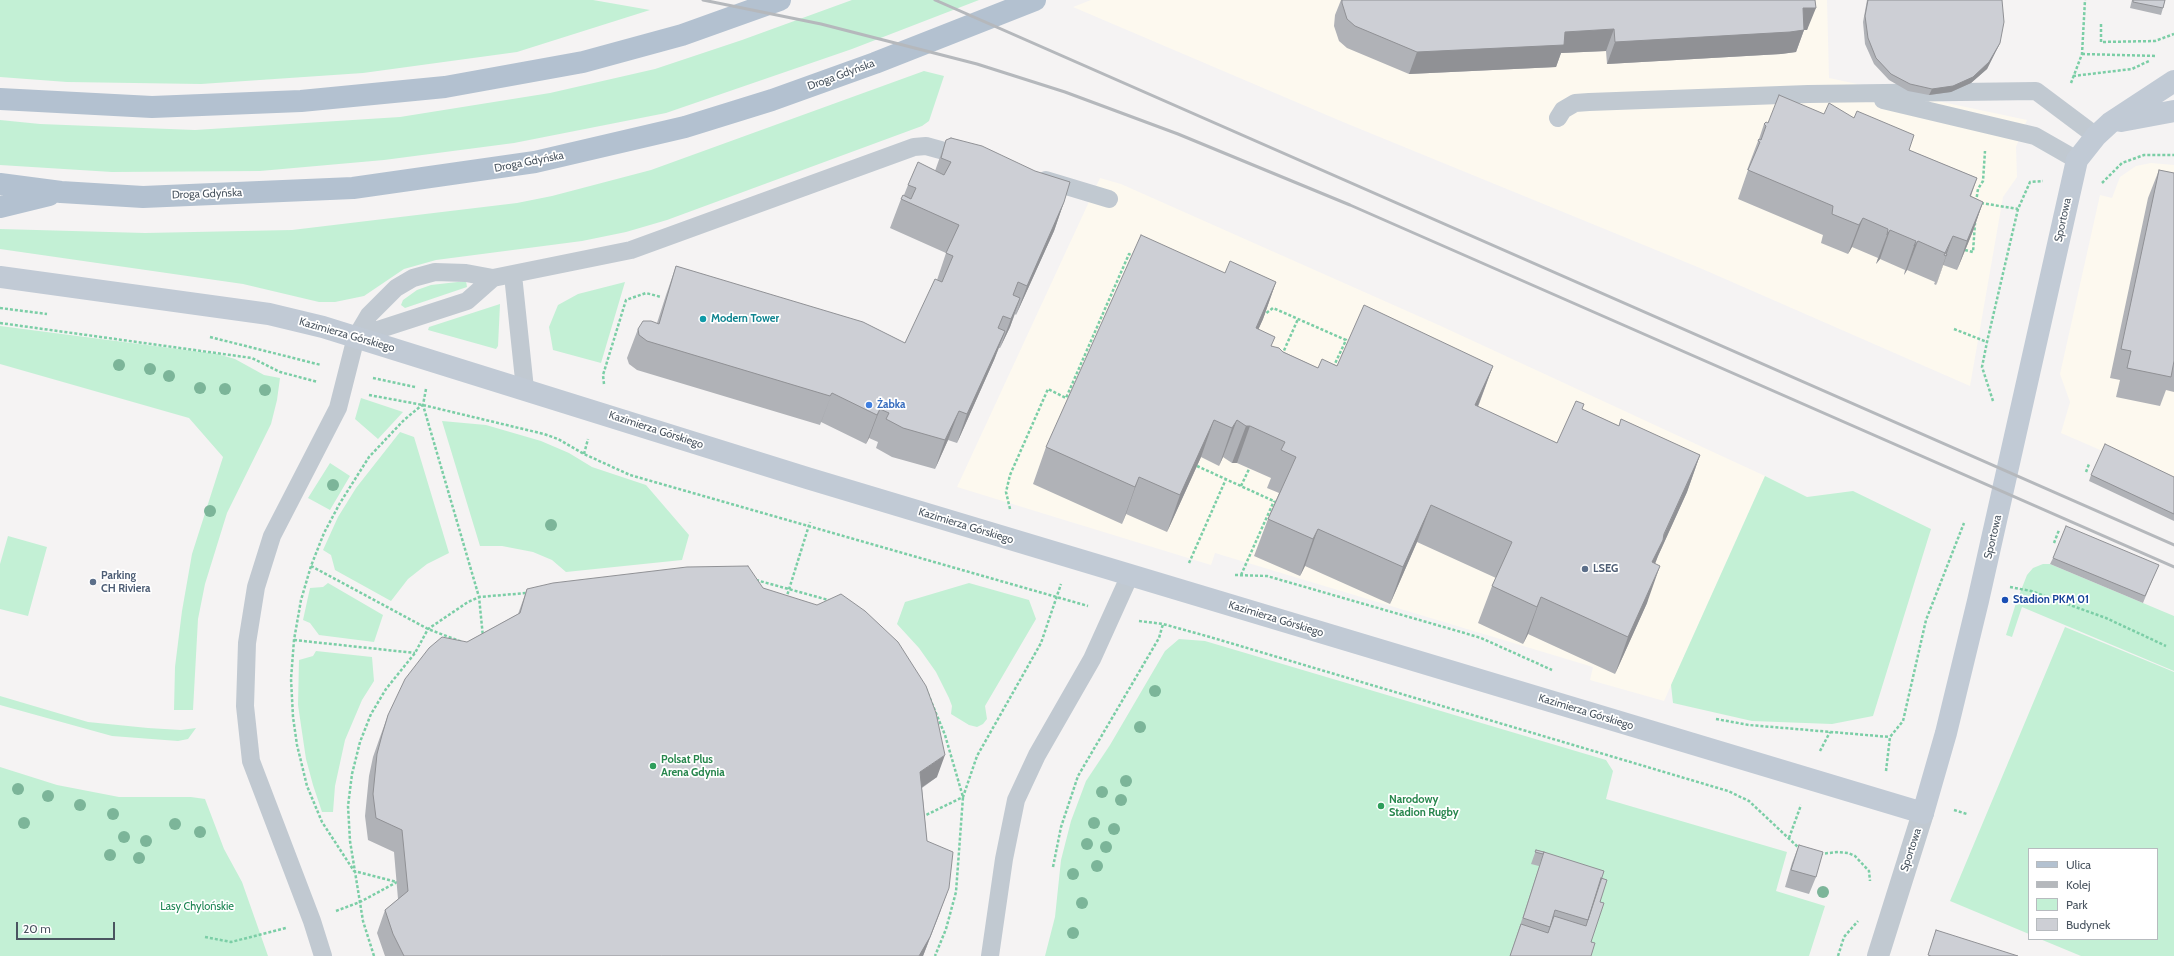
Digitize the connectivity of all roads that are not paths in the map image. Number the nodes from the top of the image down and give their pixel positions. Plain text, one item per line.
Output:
1 (780, 0) edge
2 (1035, 0) edge
3 (2174, 81) edge
4 (1857, 94) junction
5 (0, 99) edge
6 (2174, 111) edge
7 (1558, 118) dead end
8 (2103, 130) junction
9 (2077, 160) junction
10 (978, 161) edge
11 (0, 184) edge
12 (61, 192) junction
13 (1040, 198) edge
14 (1109, 199) dead end
15 (0, 207) edge
16 (513, 275) junction
17 (0, 277) edge
18 (493, 278) junction
19 (356, 337) junction
20 (525, 389) junction
21 (1130, 575) junction
22 (1924, 813) junction
23 (323, 956) edge
24 (990, 956) edge
25 (1878, 956) edge

1 - 5 main road
2 - 12 main road, Droga Gdyńska
3 - 8 street, Sportowa
4 - 7 lane
4 - 8 lane
4 - 9 lane
6 - 8 street
8 - 9 street, Sportowa
9 - 22 street, Sportowa
10 - 16 lane
11 - 12 main road, Droga Gdyńska
12 - 15 main road
13 - 14 lane
16 - 18 lane
16 - 20 lane
17 - 19 street, Kazimierza Górskiego
18 - 19 lane
18 - 19 lane
19 - 20 street, Kazimierza Górskiego
19 - 23 lane
20 - 21 street, Kazimierza Górskiego
21 - 22 street, Kazimierza Górskiego
21 - 24 lane
22 - 25 street, Sportowa

